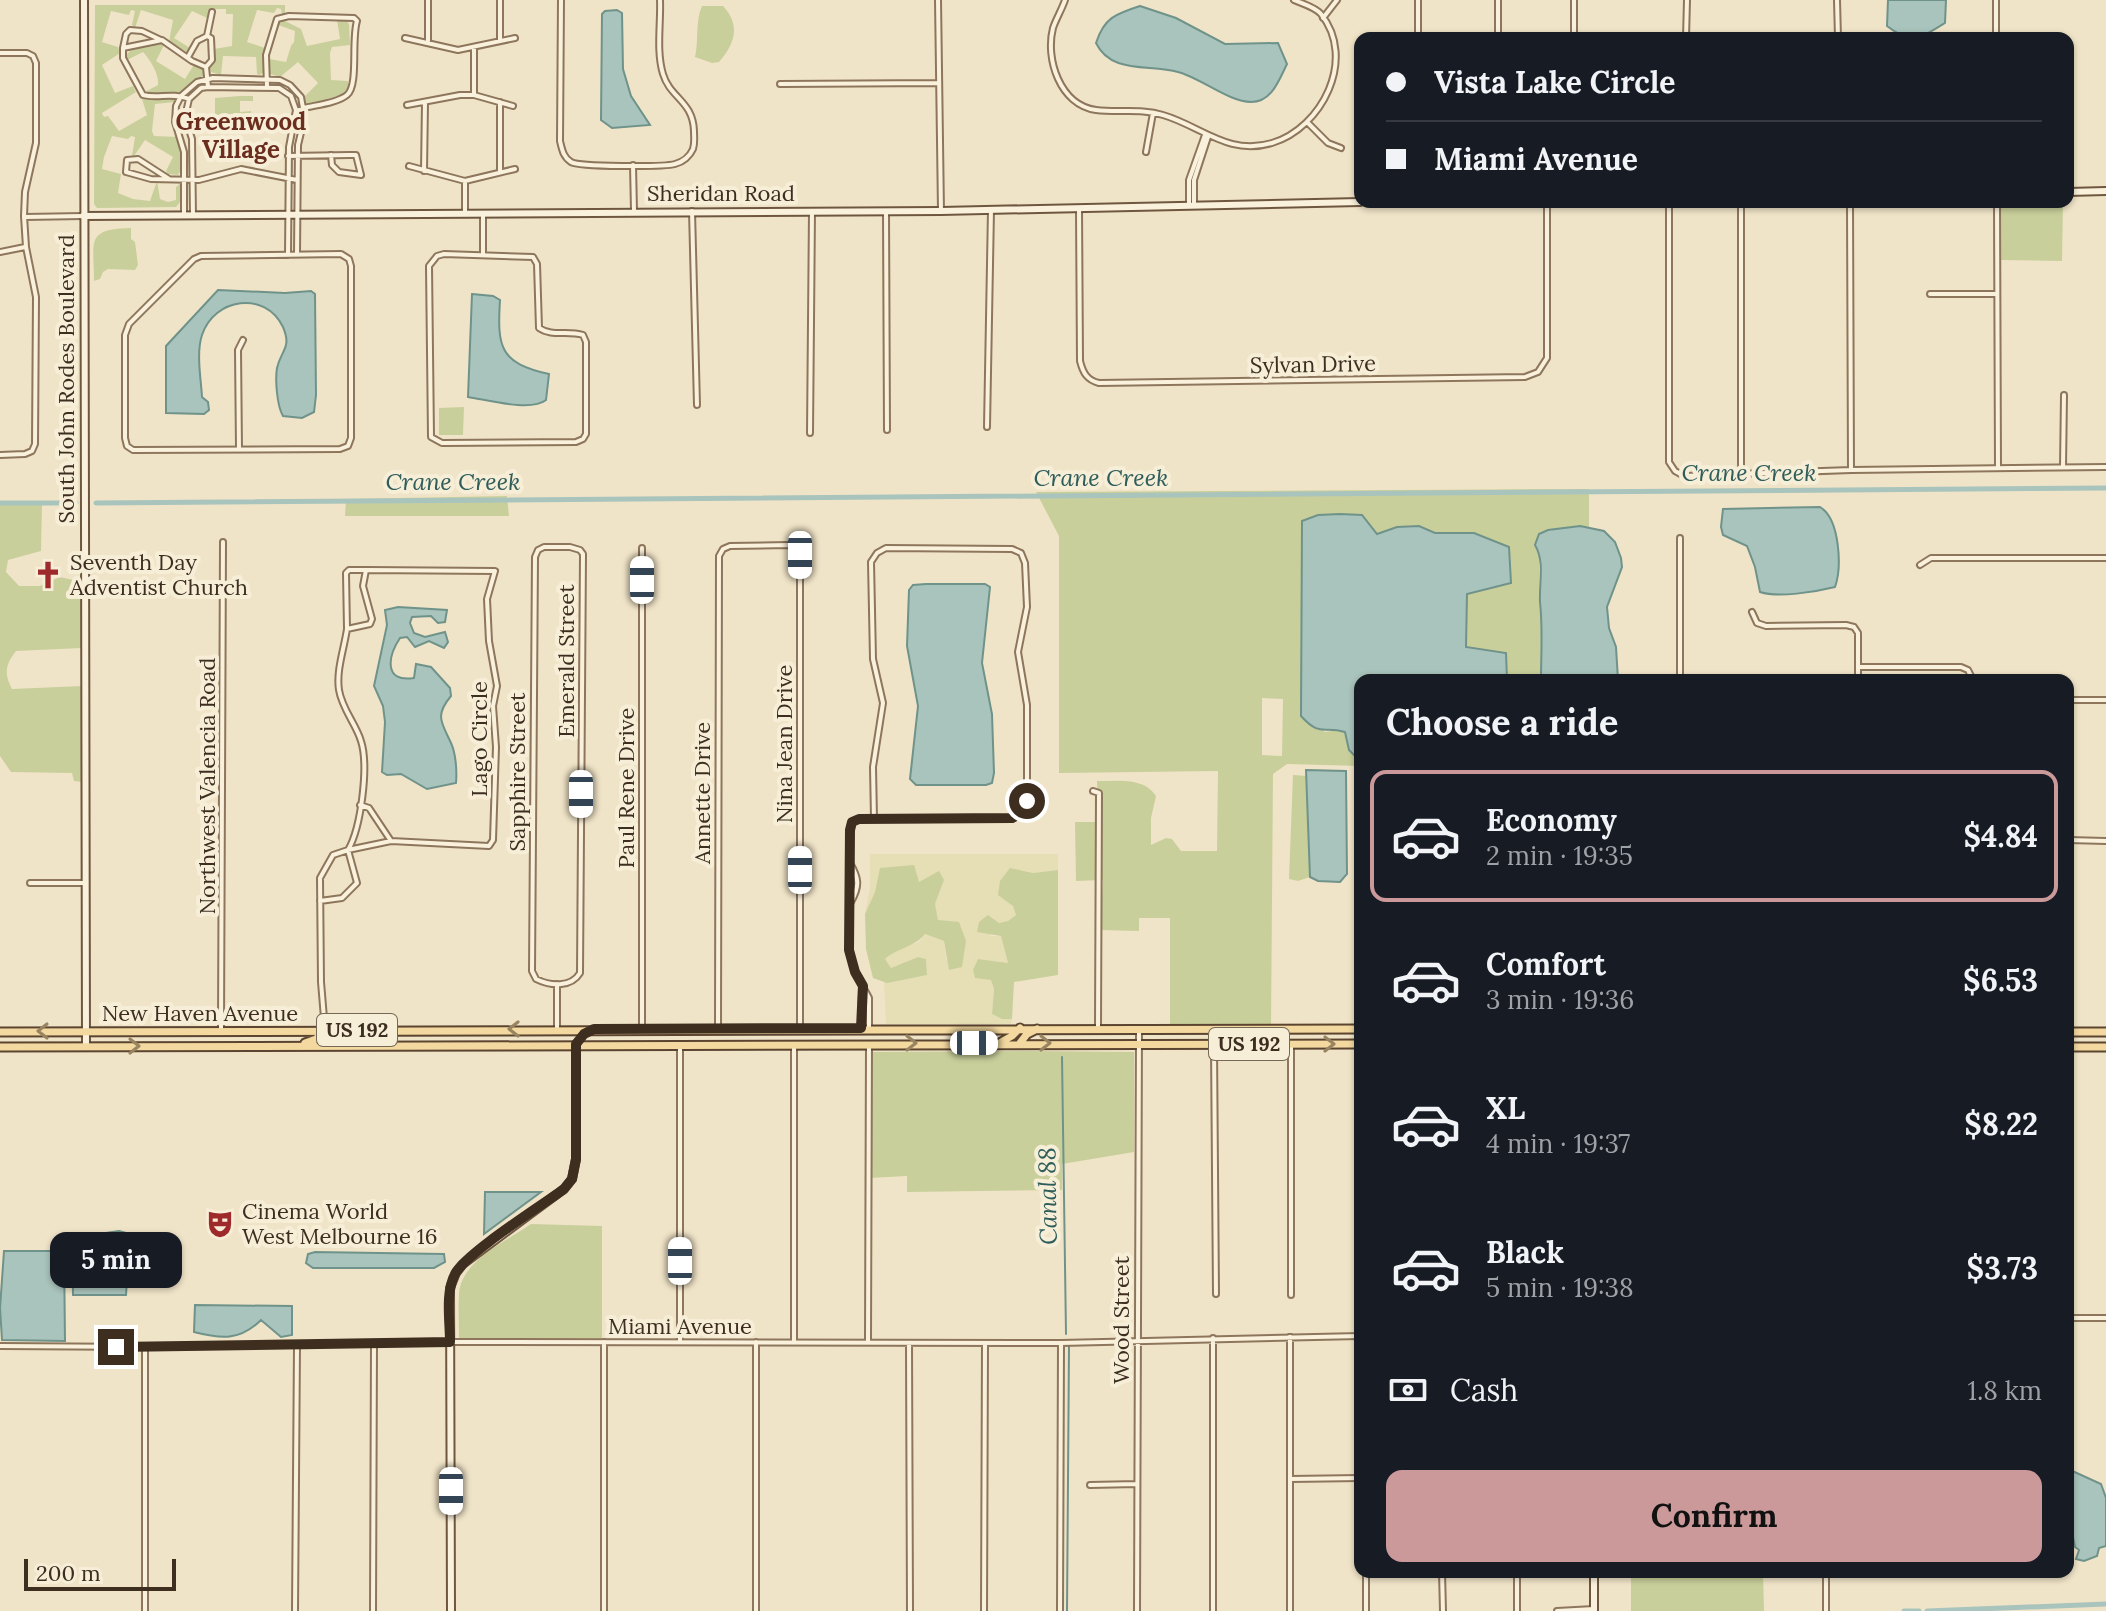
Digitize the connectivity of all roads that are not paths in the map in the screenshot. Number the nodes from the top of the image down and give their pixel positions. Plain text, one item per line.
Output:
1 (84, 0) edge
2 (428, 0) edge
3 (500, 0) edge
4 (561, 0) edge
5 (660, 0) edge
6 (938, 0) edge
7 (1065, 0) edge
8 (1294, 0) edge
9 (1337, 0) edge
10 (1418, 0) edge
11 (1498, 0) edge
12 (1574, 0) edge
13 (1687, 0) edge
14 (1837, 0) edge
15 (1996, 0) edge
16 (212, 12) dead end
17 (1323, 18) junction
18 (1418, 32) edge
19 (1498, 32) edge
20 (1574, 32) edge
21 (1686, 32) edge
22 (1838, 32) edge
23 (1996, 32) edge
24 (207, 36) junction
25 (405, 38) dead end
26 (515, 38) dead end
27 (162, 40) junction
28 (428, 41) junction
29 (500, 41) junction
30 (123, 48) junction
31 (474, 48) junction
32 (0, 53) edge
33 (188, 57) junction
34 (206, 67) junction
35 (267, 78) junction
36 (207, 79) junction
37 (938, 83) junction
38 (780, 84) dead end
39 (267, 86) junction
40 (208, 87) junction
41 (474, 95) junction
42 (181, 96) junction
43 (189, 99) junction
44 (500, 102) junction
45 (425, 103) junction
46 (407, 105) dead end
47 (513, 106) dead end
48 (303, 108) junction
49 (296, 110) junction
50 (1153, 113) junction
51 (1307, 122) junction
52 (190, 133) junction
53 (1207, 136) junction
54 (180, 137) junction
55 (1341, 148) dead end
56 (1146, 152) dead end
57 (331, 155) junction
58 (288, 156) junction
59 (297, 156) junction
60 (633, 165) junction
61 (409, 166) dead end
62 (515, 169) dead end
63 (424, 171) junction
64 (500, 172) junction
65 (169, 179) junction
66 (184, 179) junction
67 (193, 180) junction
68 (289, 180) junction
69 (297, 180) junction
70 (465, 181) junction
71 (2106, 191) edge
72 (2074, 192) edge
73 (1354, 202) edge
74 (1192, 205) junction
75 (1547, 208) edge
76 (1669, 208) edge
77 (1741, 208) edge
78 (1850, 208) edge
79 (1997, 208) edge
80 (1079, 209) junction
81 (991, 210) junction
82 (634, 211) junction
83 (692, 211) junction
84 (812, 211) junction
85 (886, 211) junction
86 (941, 211) junction
87 (465, 214) junction
88 (483, 214) junction
89 (288, 215) junction
90 (297, 215) junction
91 (24, 216) junction
92 (83, 216) junction
93 (184, 216) junction
94 (193, 216) junction
95 (26, 247) junction
96 (0, 252) edge
97 (483, 254) junction
98 (288, 255) junction
99 (297, 255) junction
100 (1930, 294) dead end
101 (1997, 294) junction
102 (243, 340) dead end
103 (2064, 395) dead end
104 (697, 405) dead end
105 (987, 427) dead end
106 (887, 430) dead end
107 (810, 433) dead end
108 (239, 449) junction
109 (0, 455) edge
110 (2063, 467) junction
111 (2106, 467) edge
112 (1998, 468) junction
113 (1851, 470) junction
114 (1741, 474) junction
115 (1680, 538) dead end
116 (223, 542) dead end
117 (544, 547) joint
118 (642, 548) dead end
119 (719, 556) joint
120 (2106, 558) edge
121 (1920, 565) dead end
122 (366, 570) junction
123 (1752, 612) dead end
124 (347, 629) junction
125 (1858, 667) junction
126 (1680, 674) edge
127 (1858, 674) edge
128 (1970, 674) edge
129 (2074, 700) edge
130 (2106, 700) edge
131 (1093, 791) dead end
132 (360, 805) junction
133 (874, 819) junction
134 (2074, 840) edge
135 (391, 841) junction
136 (2106, 841) edge
137 (348, 850) junction
138 (850, 862) junction
139 (30, 883) dead end
140 (86, 883) junction
141 (849, 883) junction
142 (858, 883) junction
143 (320, 901) junction
144 (850, 904) junction
145 (557, 984) junction
146 (800, 1028) junction
147 (865, 1028) junction
148 (891, 1028) junction
149 (1020, 1028) junction
150 (1039, 1028) junction
151 (1098, 1028) junction
152 (1139, 1028) junction
153 (557, 1029) junction
154 (594, 1029) junction
155 (642, 1029) junction
156 (701, 1029) junction
157 (718, 1029) junction
158 (1235, 1029) junction
159 (1316, 1029) junction
160 (1354, 1029) edge
161 (221, 1030) junction
162 (240, 1030) junction
163 (325, 1030) junction
164 (356, 1030) junction
165 (445, 1030) junction
166 (86, 1031) junction
167 (0, 1032) edge
168 (2074, 1032) edge
169 (2106, 1032) edge
170 (849, 1043) junction
171 (869, 1043) junction
172 (999, 1043) junction
173 (1020, 1043) junction
174 (1139, 1043) junction
175 (1214, 1043) junction
176 (534, 1044) junction
177 (576, 1044) junction
178 (624, 1044) junction
179 (680, 1044) junction
180 (794, 1044) junction
181 (1291, 1044) junction
182 (1354, 1044) edge
183 (219, 1045) junction
184 (299, 1045) junction
185 (333, 1045) junction
186 (442, 1045) junction
187 (86, 1046) junction
188 (199, 1046) junction
189 (0, 1047) edge
190 (2074, 1047) edge
191 (2106, 1047) edge
192 (1216, 1294) dead end
193 (1291, 1295) dead end
194 (2074, 1318) edge
195 (2106, 1318) edge
196 (1354, 1336) edge
197 (1290, 1337) junction
198 (1213, 1338) junction
199 (1137, 1339) junction
200 (450, 1342) junction
201 (604, 1342) junction
202 (680, 1342) junction
203 (756, 1342) junction
204 (794, 1342) junction
205 (868, 1342) junction
206 (374, 1343) junction
207 (909, 1343) junction
208 (985, 1343) junction
209 (1061, 1343) junction
210 (297, 1345) junction
211 (0, 1346) edge
212 (145, 1347) junction
213 (1354, 1478) edge
214 (1290, 1479) junction
215 (1137, 1484) junction
216 (1090, 1485) dead end
217 (1366, 1578) edge
218 (1442, 1578) edge
219 (1517, 1578) edge
220 (1594, 1578) edge
221 (1826, 1578) edge
222 (1060, 1610) edge
223 (1594, 1610) edge
224 (145, 1611) edge
225 (295, 1611) edge
226 (373, 1611) edge
227 (451, 1611) edge
228 (604, 1611) edge
229 (756, 1611) edge
230 (910, 1611) edge
231 (984, 1611) edge
232 (1137, 1611) edge
233 (1213, 1611) edge
234 (1290, 1611) edge
235 (1366, 1611) edge
236 (1443, 1611) edge
237 (1517, 1611) edge
238 (1557, 1611) edge
239 (1826, 1611) edge

1 - 92 street, South John Rodes Boulevard
2 - 28 street
3 - 29 street
4 - 60 street
5 - 60 street
6 - 37 street
7 - 50 street
8 - 17 street
9 - 17 street
10 - 18 street
11 - 19 street
12 - 20 street
13 - 21 street
14 - 22 street
15 - 23 street
16 - 24 street
17 - 51 street
24 - 33 street
24 - 34 street
25 - 28 street
26 - 29 street
27 - 30 street
27 - 30 street
27 - 33 street
28 - 31 street
29 - 31 street
30 - 42 street
31 - 41 street
32 - 91 street
33 - 34 street
34 - 36 street
35 - 36 street
35 - 39 street
35 - 48 street
35 - 48 street
36 - 40 street
36 - 42 street
37 - 38 street
37 - 86 street
39 - 40 street
39 - 49 street
40 - 43 street
41 - 44 street
41 - 45 street
42 - 43 street
42 - 54 street
43 - 52 street
44 - 47 street
44 - 64 street
45 - 46 street
45 - 63 street
48 - 49 street
48 - 59 street
49 - 58 street
50 - 53 street
50 - 56 street
51 - 53 street
51 - 55 street
52 - 54 street
52 - 67 street
53 - 74 street
54 - 66 street
57 - 57 street
57 - 59 street
58 - 59 street
58 - 68 street
59 - 69 street
60 - 82 street
61 - 63 street
62 - 64 street
63 - 70 street
64 - 70 street
65 - 65 street
65 - 66 street
66 - 67 street
66 - 93 street
67 - 68 street
67 - 94 street
68 - 69 street
68 - 89 street
69 - 90 street
70 - 87 street
71 - 72 street
73 - 74 street, Sheridan Road
74 - 80 street, Sheridan Road
75 - 80 street, Sylvan Drive
76 - 114 street
77 - 114 street
78 - 113 street
79 - 101 street
80 - 81 street, Sheridan Road
81 - 86 street, Sheridan Road
81 - 105 street
82 - 83 street, Sheridan Road
82 - 88 street, Sheridan Road
83 - 84 street, Sheridan Road
83 - 104 street
84 - 85 street, Sheridan Road
84 - 107 street
85 - 86 street, Sheridan Road
85 - 106 street
87 - 88 street, Sheridan Road
87 - 90 street, Sheridan Road
88 - 97 street
89 - 90 street, Sheridan Road
89 - 94 street, Sheridan Road
89 - 98 street
90 - 99 street
91 - 92 street
91 - 95 street
92 - 93 street, Sheridan Road
92 - 140 street, South John Rodes Boulevard
93 - 94 street, Sheridan Road
95 - 96 street
95 - 109 street
97 - 97 street
98 - 99 street
98 - 108 street
99 - 108 street
100 - 101 street
101 - 112 street
102 - 108 street
103 - 110 street
110 - 111 street
110 - 112 street
112 - 113 street
113 - 114 street
115 - 126 street
116 - 161 street, Northwest Valencia Road
117 - 145 street, Sapphire Street
117 - 145 street, Emerald Street
118 - 155 street, Paul Rene Drive
119 - 146 street, Nina Jean Drive
119 - 157 street, Annette Drive
120 - 121 street
122 - 124 street
122 - 124 street
122 - 135 street, Lago Circle
123 - 125 street
124 - 132 street
125 - 127 street
125 - 128 street
129 - 130 street
131 - 151 street
132 - 135 street
132 - 137 street
133 - 133 street
133 - 138 street
134 - 136 street
135 - 137 street, Lago Circle
137 - 143 street
137 - 143 street
138 - 141 street
138 - 142 street
139 - 140 street
140 - 166 street, South John Rodes Boulevard
141 - 142 street
141 - 144 street
142 - 144 street
143 - 163 street
144 - 147 street
145 - 153 street
146 - 147 main road, New Haven Avenue / US 192
146 - 157 main road, New Haven Avenue / US 192
146 - 180 main road
147 - 148 main road, New Haven Avenue / US 192
147 - 170 main road
148 - 149 main road, New Haven Avenue / US 192
148 - 171 main road
149 - 150 main road, New Haven Avenue / US 192
149 - 172 main road
150 - 151 main road, New Haven Avenue / US 192
150 - 173 main road
151 - 152 main road, New Haven Avenue / US 192
152 - 158 main road, New Haven Avenue / US 192
152 - 174 street, Wood Street
153 - 154 main road, New Haven Avenue / US 192
153 -> 165 main road, New Haven Avenue / US 192
153 - 176 main road
154 - 155 main road, New Haven Avenue / US 192
154 - 177 main road
155 - 156 main road, New Haven Avenue / US 192
155 - 178 main road
156 - 157 main road, New Haven Avenue / US 192
156 - 179 main road
158 - 159 main road, New Haven Avenue / US 192
158 - 175 main road
159 - 160 main road, New Haven Avenue / US 192
159 - 181 main road
161 - 162 main road, New Haven Avenue / US 192
161 - 166 main road, New Haven Avenue / US 192
161 - 188 main road
162 - 163 main road, New Haven Avenue / US 192
162 - 183 main road
163 - 164 main road, New Haven Avenue / US 192
163 - 184 main road
164 - 165 main road, New Haven Avenue / US 192
164 - 185 main road
165 - 186 main road
166 -> 167 main road, New Haven Avenue / US 192
166 - 187 street, South John Rodes Boulevard
168 - 169 main road
170 - 171 main road, New Haven Avenue / US 192
170 - 180 main road, New Haven Avenue / US 192
171 -> 172 main road, New Haven Avenue / US 192
171 - 205 street
172 - 173 main road, New Haven Avenue / US 192
173 -> 174 main road, New Haven Avenue / US 192
174 - 175 main road, New Haven Avenue / US 192
174 - 199 street, Wood Street
175 - 181 main road, New Haven Avenue / US 192
175 - 192 street
176 - 177 main road, New Haven Avenue / US 192
176 - 186 main road, New Haven Avenue / US 192
177 - 178 main road, New Haven Avenue / US 192
177 - 200 street
178 - 179 main road, New Haven Avenue / US 192
179 - 180 main road, New Haven Avenue / US 192
179 - 202 street
180 - 204 street
181 -> 182 main road, New Haven Avenue / US 192
181 - 193 street
183 - 184 main road, New Haven Avenue / US 192
183 - 188 main road, New Haven Avenue / US 192
184 - 185 main road, New Haven Avenue / US 192
185 - 186 main road, New Haven Avenue / US 192
187 -> 188 main road, New Haven Avenue / US 192
187 - 189 main road, New Haven Avenue / US 192
190 - 191 main road
194 - 195 street
196 - 197 street, Miami Avenue
197 - 198 street, Miami Avenue
197 - 214 street
198 - 199 street, Miami Avenue
198 - 233 street
199 - 209 street, Miami Avenue
199 - 215 street, Wood Street
200 - 201 street, Miami Avenue
200 - 206 street, Miami Avenue
200 - 227 street
201 - 202 street, Miami Avenue
201 - 228 street
202 - 203 street, Miami Avenue
203 - 204 street, Miami Avenue
203 - 229 street
204 - 205 street, Miami Avenue
205 - 207 street, Miami Avenue
206 - 210 street, Miami Avenue
206 - 226 street
207 - 208 street, Miami Avenue
207 - 230 street
208 - 209 street, Miami Avenue
208 - 231 street
209 - 222 street
210 - 212 street, Miami Avenue
210 - 225 street
211 - 212 street, Miami Avenue
212 - 224 street
213 - 214 street
214 - 234 street
215 - 216 street
215 - 232 street, Wood Street
217 - 235 street
218 - 236 street
219 - 237 street
220 - 223 street
221 - 239 street
223 - 238 street

